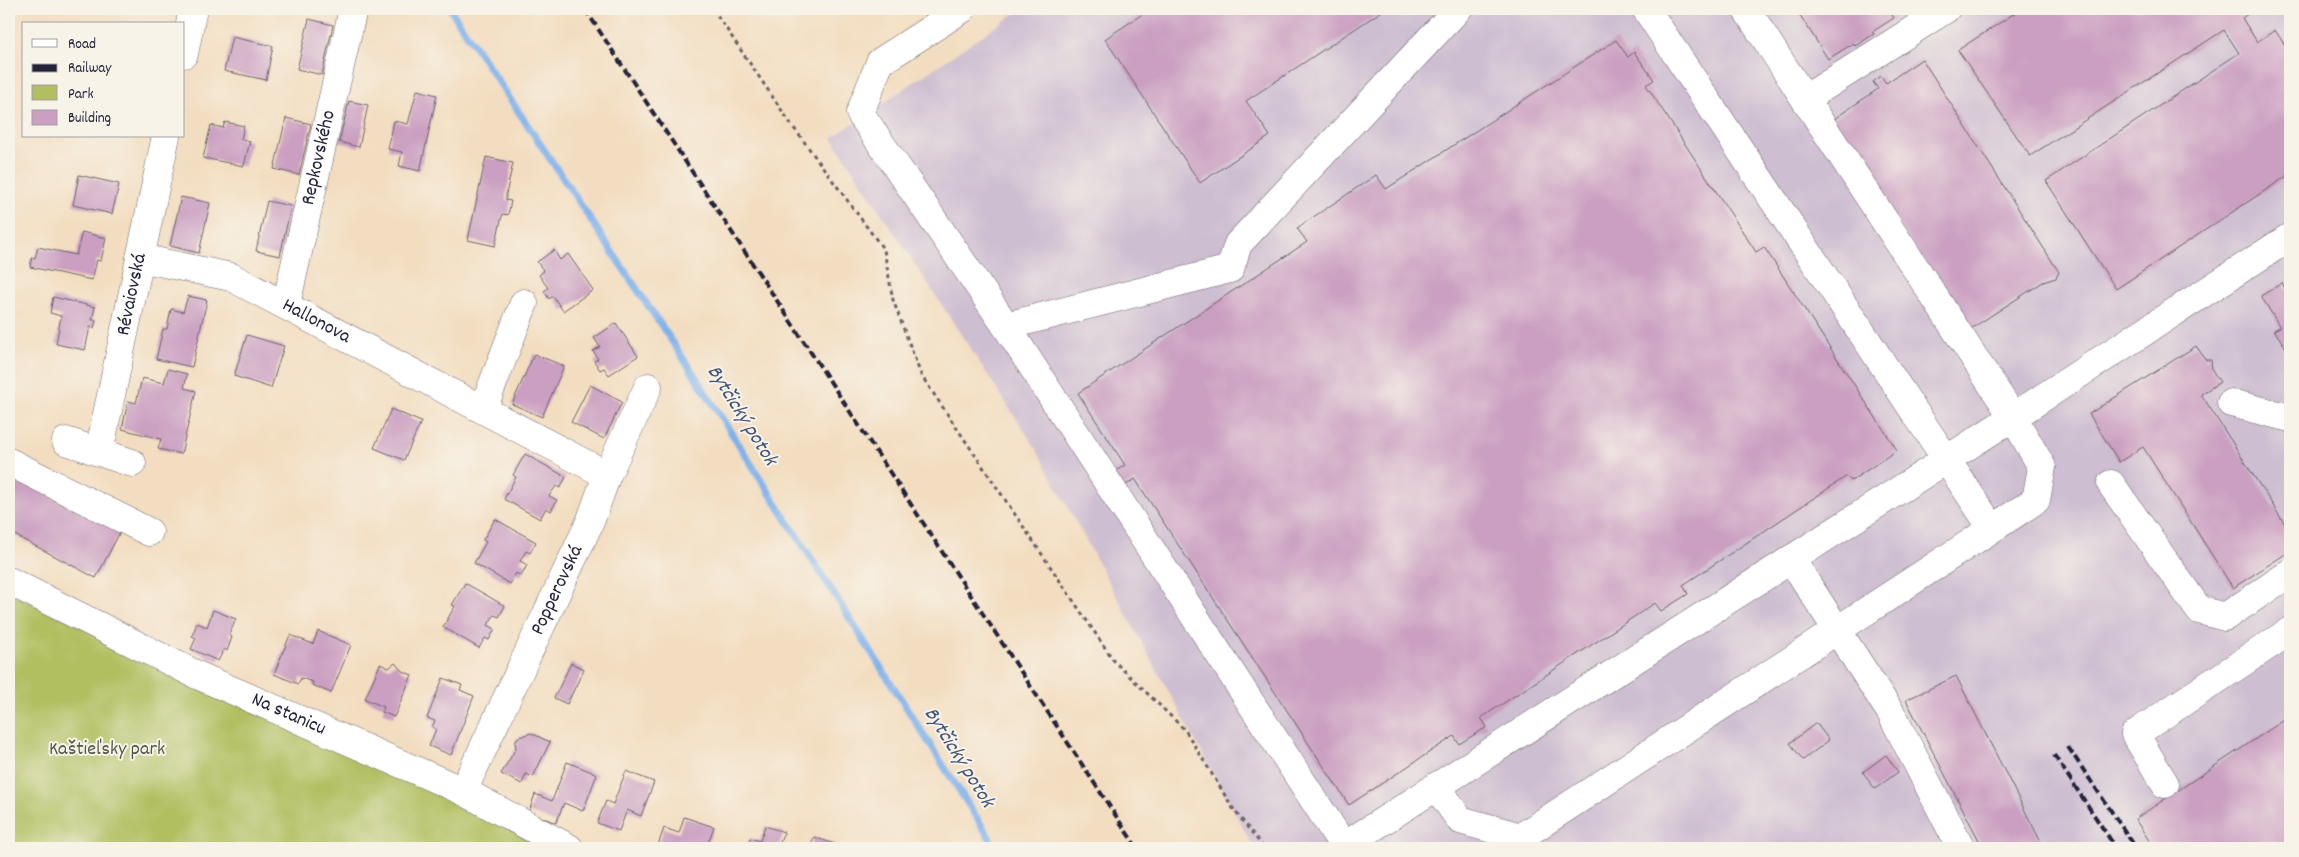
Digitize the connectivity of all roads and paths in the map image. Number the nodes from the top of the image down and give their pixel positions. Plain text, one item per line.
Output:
1 (193, 9) edge
2 (353, 9) edge
3 (713, 9) edge
4 (962, 9) edge
5 (1458, 9) edge
6 (1646, 9) edge
7 (1746, 9) edge
8 (1946, 9) edge
9 (185, 49) edge
10 (1805, 99) junction
11 (166, 138) edge
12 (2290, 237) edge
13 (140, 258) junction
14 (524, 303) dead end
15 (286, 305) junction
16 (1006, 326) junction
17 (648, 387) dead end
18 (2231, 403) dead end
19 (483, 409) junction
20 (2013, 417) junction
21 (2290, 418) edge
22 (66, 441) dead end
23 (99, 452) junction
24 (1946, 460) junction
25 (9, 462) edge
26 (132, 463) dead end
27 (608, 475) junction
28 (2111, 484) dead end
29 (1992, 528) junction
30 (149, 532) dead end
31 (1790, 559) junction
32 (2290, 573) edge
33 (9, 582) edge
34 (1836, 631) junction
35 (2290, 631) edge
36 (2165, 784) dead end
37 (1436, 786) junction
38 (463, 792) junction
39 (1525, 842) edge
40 (1345, 847) edge
41 (569, 848) edge
42 (1264, 848) edge
43 (1961, 848) edge

1 - 9 street
2 - 15 street, Repkovského
3 - 42 path
4 - 16 street
5 - 16 street
6 - 24 street
7 - 10 street
8 - 10 street
10 - 20 street
11 - 13 street, Révaiovská
12 - 20 street
13 - 15 street, Hallonova
13 - 23 street, Révaiovská
14 - 19 street
15 - 19 street, Hallonova
16 - 40 street
17 - 27 street, Popperovská
18 - 21 street
19 - 27 street, Hallonova
20 - 24 street
20 - 29 street
22 - 23 street
23 - 26 street
24 - 29 street
24 - 31 street
25 - 30 street
27 - 38 street, Popperovská
28 - 32 street
29 - 34 street
31 - 34 street
31 - 37 street
33 - 38 street, Na stanicu
34 - 39 street
34 - 43 street
35 - 36 street
37 - 39 street
37 - 40 street
38 - 41 street, Na stanicu

